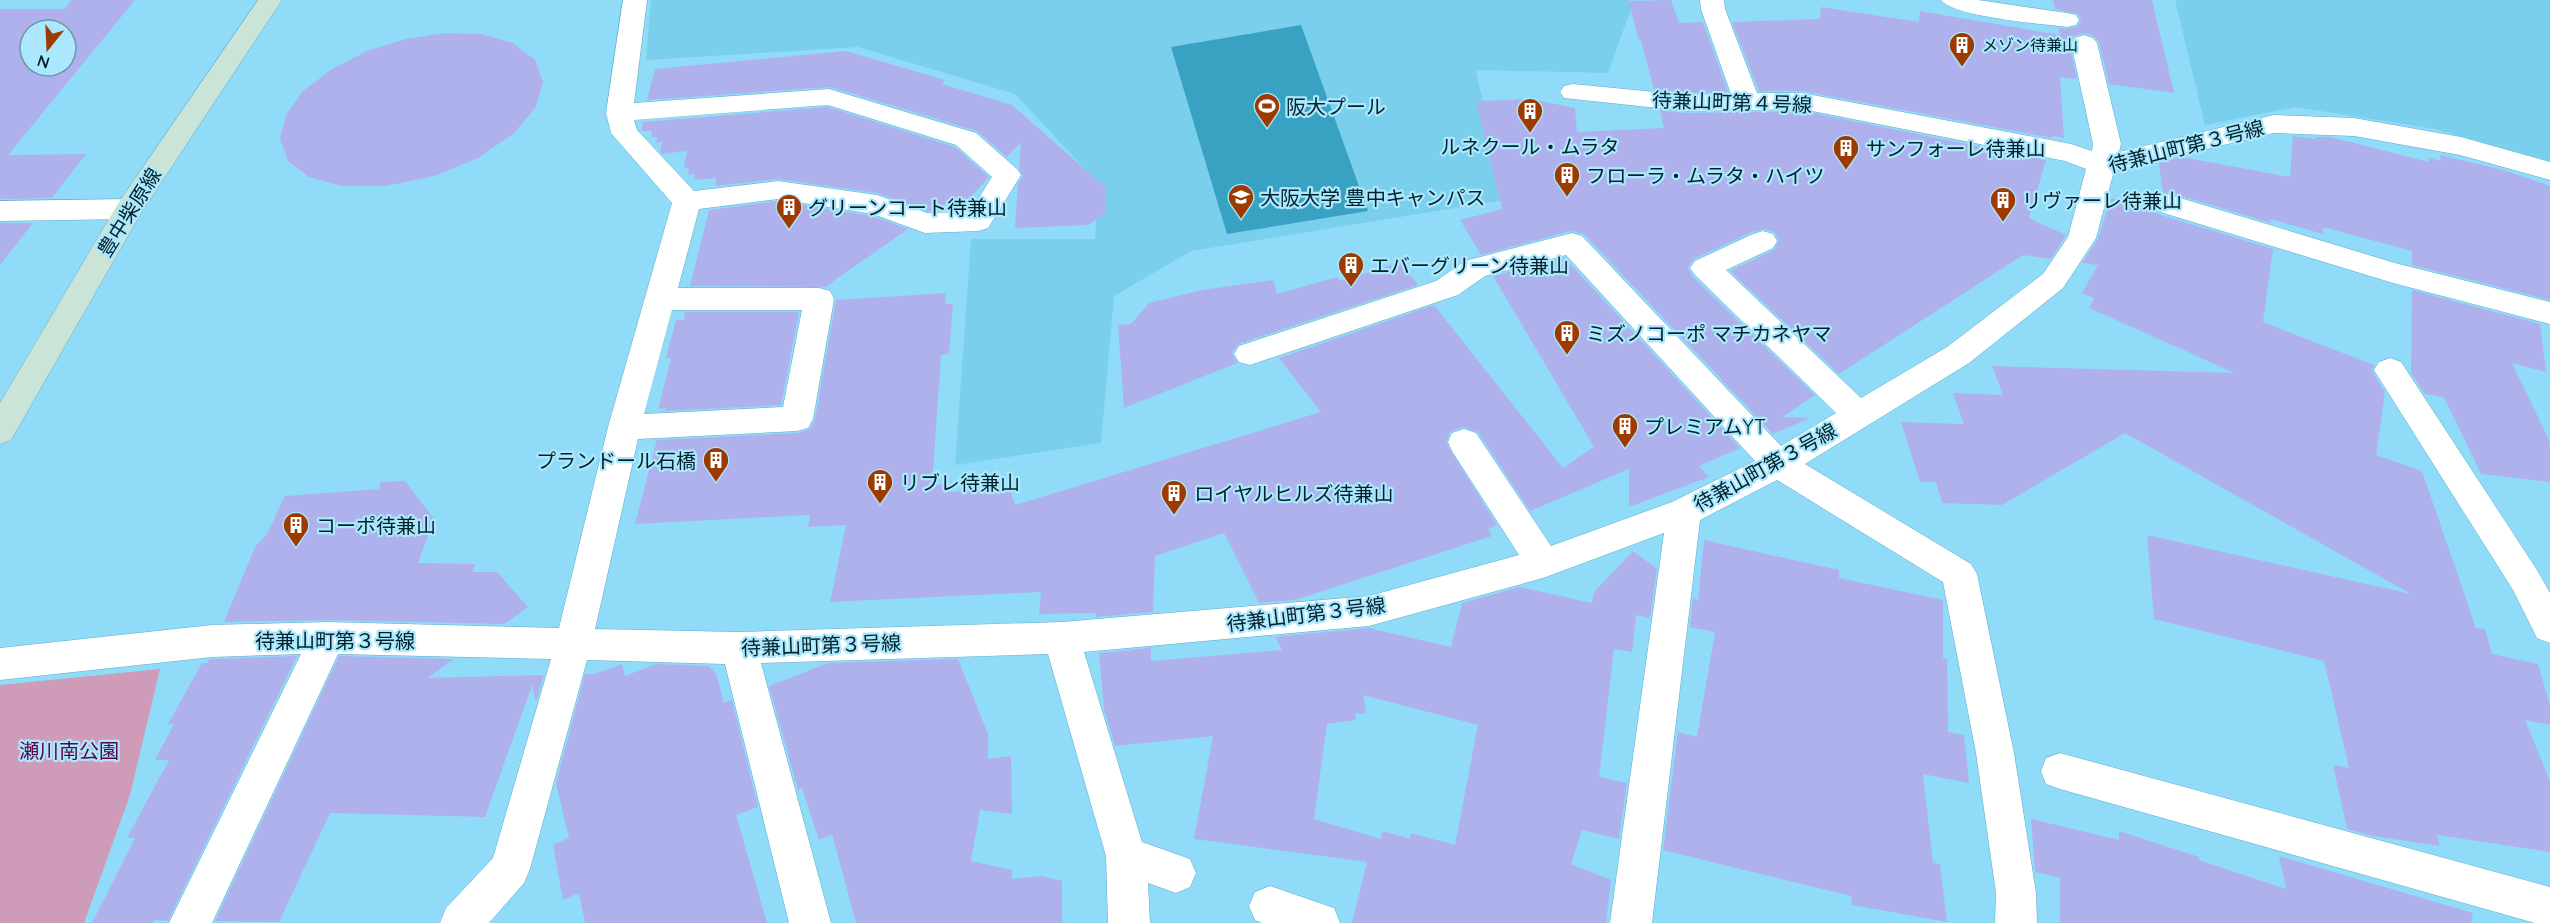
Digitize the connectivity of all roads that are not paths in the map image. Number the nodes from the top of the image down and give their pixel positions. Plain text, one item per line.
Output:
1 (270, 0) edge
2 (635, 0) edge
3 (1712, 0) edge
4 (1953, 0) edge
5 (2067, 20) dead end
6 (2084, 43) dead end
7 (1573, 92) dead end
8 (1747, 102) junction
9 (619, 113) junction
10 (2101, 165) junction
11 (2550, 171) edge
12 (687, 201) junction
13 (2167, 204) dead end
14 (129, 209) junction
15 (0, 211) edge
16 (1763, 241) dead end
17 (661, 299) junction
18 (2550, 313) edge
19 (1250, 354) dead end
20 (2390, 370) dead end
21 (1857, 414) junction
22 (624, 427) junction
23 (0, 431) edge
24 (1464, 442) dead end
25 (1778, 464) junction
26 (1684, 512) junction
27 (1543, 563) junction
28 (2550, 627) edge
29 (327, 638) junction
30 (1062, 638) junction
31 (574, 643) junction
32 (740, 648) junction
33 (0, 664) edge
34 (2060, 771) dead end
35 (1126, 856) junction
36 (1176, 873) dead end
37 (1270, 906) dead end
38 (2550, 907) edge
39 (190, 923) edge
40 (461, 923) edge
41 (810, 923) edge
42 (1129, 923) edge
43 (1319, 923) edge
44 (1630, 923) edge
45 (2016, 923) edge

1 - 14 street, 豊中柴原線
2 - 9 street
3 - 8 street
4 - 5 street
6 - 10 street
7 - 8 street, 待兼山町第４号線
8 - 10 street, 待兼山町第４号線
9 - 12 street
9 - 12 street
10 - 11 street, 待兼山町第３号線
10 - 21 street, 待兼山町第３号線
12 - 17 street
13 - 18 street
14 - 15 street
14 - 23 street, 豊中柴原線
16 - 21 street
17 - 22 street
17 - 22 street
19 - 25 street
20 - 28 street
21 - 25 street, 待兼山町第３号線
22 - 31 street
24 - 27 street
25 - 26 street, 待兼山町第３号線
25 - 45 street
26 - 27 street, 待兼山町第３号線
26 - 44 street
27 - 30 street, 待兼山町第３号線
29 - 31 street, 待兼山町第３号線
29 - 33 street, 待兼山町第３号線
29 - 39 street
30 - 32 street, 待兼山町第３号線
30 - 35 street
31 - 32 street, 待兼山町第３号線
31 - 40 street
32 - 41 street
34 - 38 street
35 - 36 street
35 - 42 street
37 - 43 street

